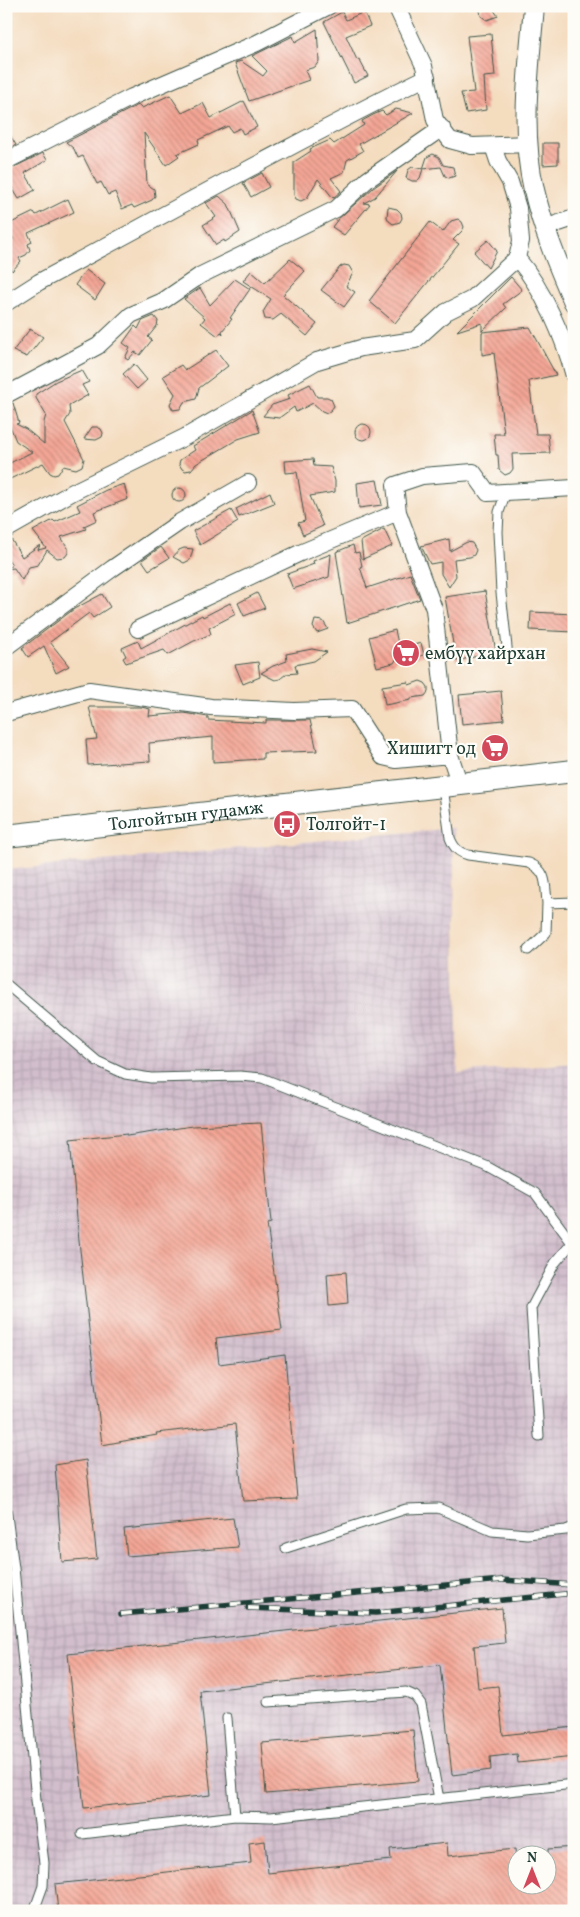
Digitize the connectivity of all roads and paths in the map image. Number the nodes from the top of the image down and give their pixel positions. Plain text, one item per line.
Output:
1 (329, 6) edge
2 (396, 6) edge
3 (534, 6) edge
4 (426, 77) junction
5 (442, 128) junction
6 (528, 144) junction
7 (493, 146) junction
8 (6, 161) edge
9 (574, 218) edge
10 (544, 228) junction
11 (517, 258) junction
12 (574, 302) edge
13 (6, 303) edge
14 (574, 376) edge
15 (6, 395) edge
16 (248, 483) dead end
17 (574, 488) edge
18 (506, 492) junction
19 (398, 512) junction
20 (6, 530) edge
21 (138, 629) dead end
22 (6, 647) edge
23 (508, 656) dead end
24 (6, 713) edge
25 (450, 755) junction
26 (574, 771) edge
27 (451, 786) junction
28 (6, 836) edge
29 (574, 902) edge
30 (547, 903) junction
31 (528, 950) dead end
32 (6, 984) edge
33 (573, 1245) edge
34 (539, 1436) dead end
35 (6, 1508) edge
36 (574, 1527) edge
37 (286, 1548) dead end
38 (268, 1702) dead end
39 (227, 1718) dead end
40 (574, 1784) edge
41 (439, 1799) junction
42 (235, 1816) junction
43 (82, 1834) dead end
44 (34, 1911) edge

1 - 8 street
2 - 4 street
3 - 6 street
4 - 5 street
4 - 13 street
5 - 7 street
5 - 15 street
6 - 7 street
6 - 10 street
7 - 11 street
9 - 10 street
10 - 12 street
11 - 14 street
11 - 20 street
16 - 22 street
17 - 18 street
18 - 19 street
18 - 23 lane
19 - 21 street
19 - 25 street
24 - 25 street
25 - 27 street
26 - 27 main road, Толгойтын гудамж
27 - 28 main road, Толгойтын гудамж
27 - 30 lane
29 - 30 lane
30 - 31 lane
32 - 33 lane
33 - 34 lane
35 - 44 lane
36 - 37 lane
38 - 41 lane
39 - 42 lane
40 - 41 lane
41 - 42 lane
42 - 43 lane

